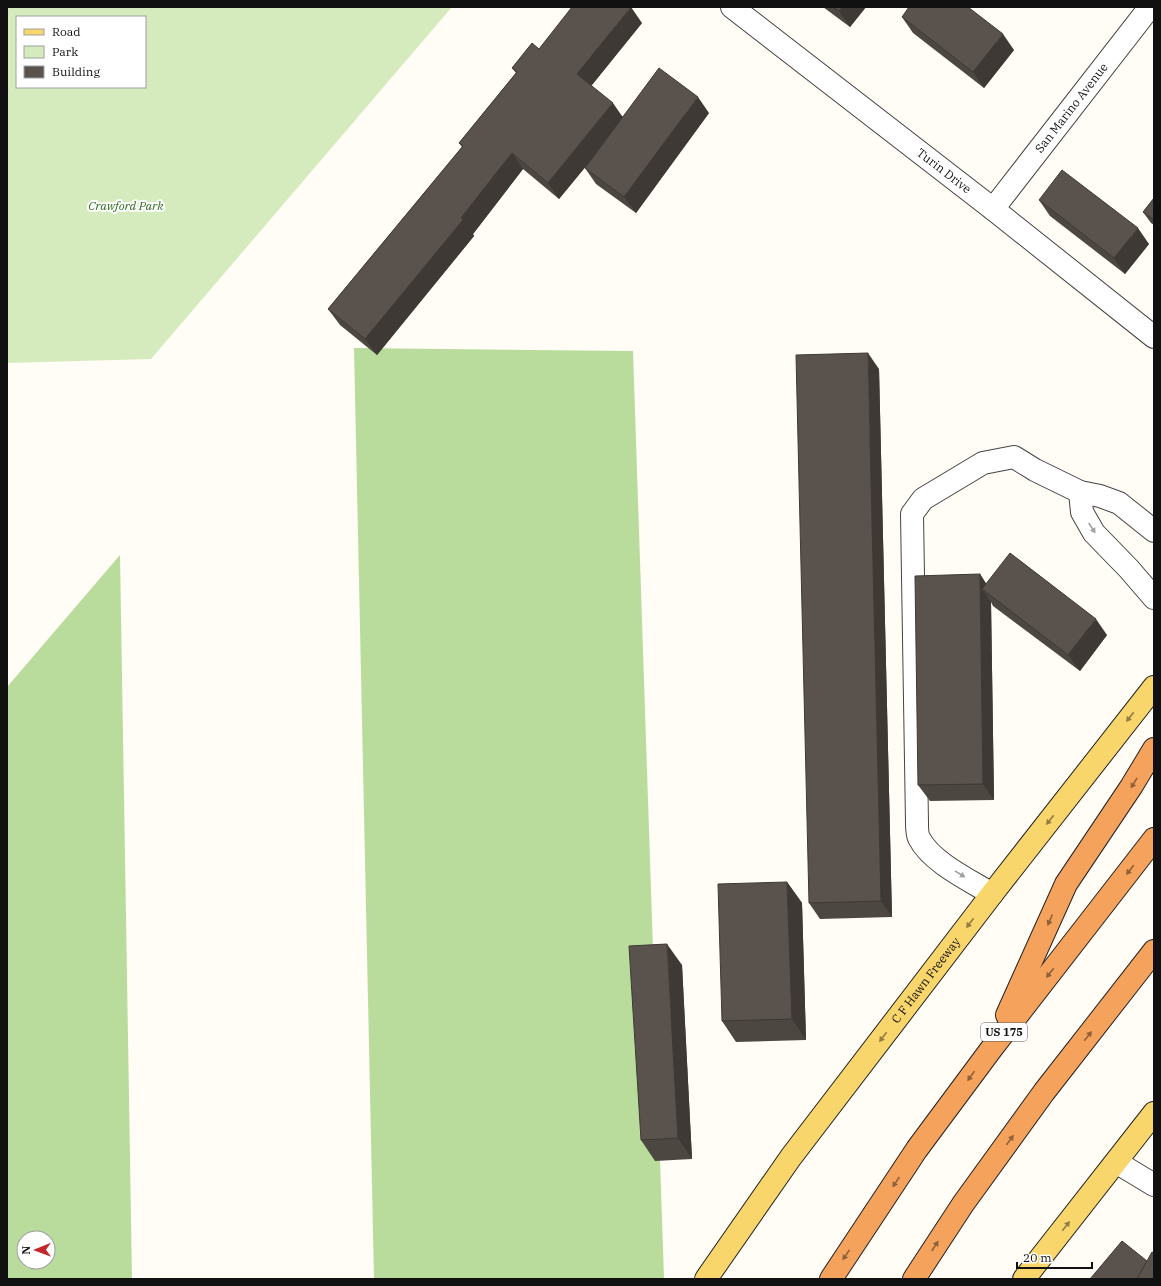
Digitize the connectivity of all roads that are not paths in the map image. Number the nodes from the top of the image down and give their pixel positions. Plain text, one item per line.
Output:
1 (732, 7) edge
2 (1150, 7) edge
3 (993, 209) junction
4 (1154, 336) edge
5 (1080, 492) junction
6 (1154, 531) edge
7 (1154, 598) edge
8 (1154, 687) edge
9 (1154, 749) edge
10 (1154, 839) edge
11 (992, 894) junction
12 (1154, 951) edge
13 (992, 1048) junction
14 (1154, 1113) edge
15 (1116, 1162) junction
16 (1154, 1185) edge
17 (706, 1279) edge
18 (831, 1279) edge
19 (914, 1279) edge
20 (1024, 1279) edge

1 - 3 street, Turin Drive
2 - 3 street, San Marino Avenue
3 - 4 street, Turin Drive
5 - 6 street
5 -> 7 street
5 -> 11 street
8 -> 11 main road, C F Hawn Freeway
9 -> 13 highway
10 -> 13 highway, US 175
11 -> 17 main road, C F Hawn Freeway
19 -> 12 highway
13 -> 18 highway, US 175
14 - 15 main road
15 - 16 street
20 -> 15 main road

